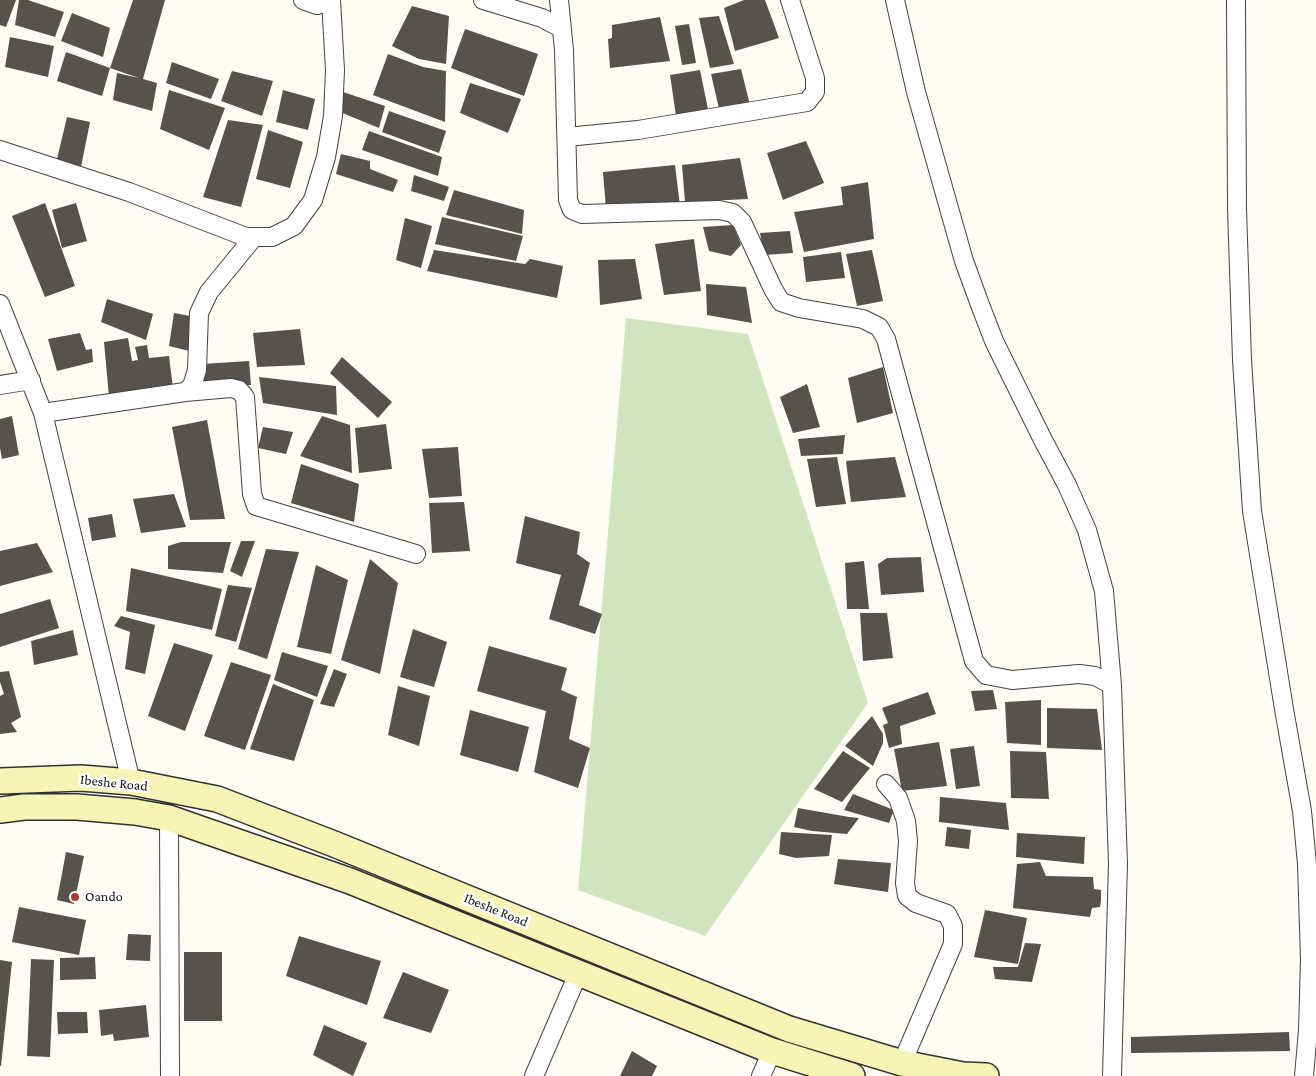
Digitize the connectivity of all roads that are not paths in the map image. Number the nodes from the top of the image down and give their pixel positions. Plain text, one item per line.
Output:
1 (304, 0) edge
2 (331, 0) edge
3 (483, 0) edge
4 (558, 0) edge
5 (790, 0) edge
6 (895, 0) edge
7 (1236, 0) edge
8 (561, 28) junction
9 (567, 137) junction
10 (0, 150) edge
11 (254, 237) junction
12 (0, 304) edge
13 (31, 380) junction
14 (0, 385) edge
15 (185, 392) junction
16 (43, 413) junction
17 (416, 554) dead end
18 (1112, 685) junction
19 (0, 781) edge
20 (131, 782) junction
21 (886, 784) dead end
22 (0, 810) edge
23 (169, 818) junction
24 (578, 974) junction
25 (772, 1051) junction
26 (902, 1063) junction
27 (170, 1076) edge
28 (534, 1076) edge
29 (761, 1076) edge
30 (852, 1076) edge
31 (986, 1076) edge
32 (1112, 1076) edge
33 (1304, 1076) edge

1 - 2 street
2 - 11 street
3 - 8 street
4 - 8 street
5 - 9 street
6 - 18 street
7 - 33 street
8 - 9 street
9 - 18 street
10 - 11 street
11 - 15 street
12 - 13 street
13 - 14 street
13 - 16 street
15 - 16 street
15 - 17 street
16 - 20 street
18 - 32 street
19 - 20 main road, Ibeshe Road
20 - 26 main road, Ibeshe Road
21 - 26 street
22 - 23 main road, Ibeshe Road
23 - 24 main road, Ibeshe Road
23 - 27 street
24 - 25 main road, Ibeshe Road
24 - 28 street
25 - 29 street
25 - 30 main road, Ibeshe Road
26 - 31 main road, Ibeshe Road

